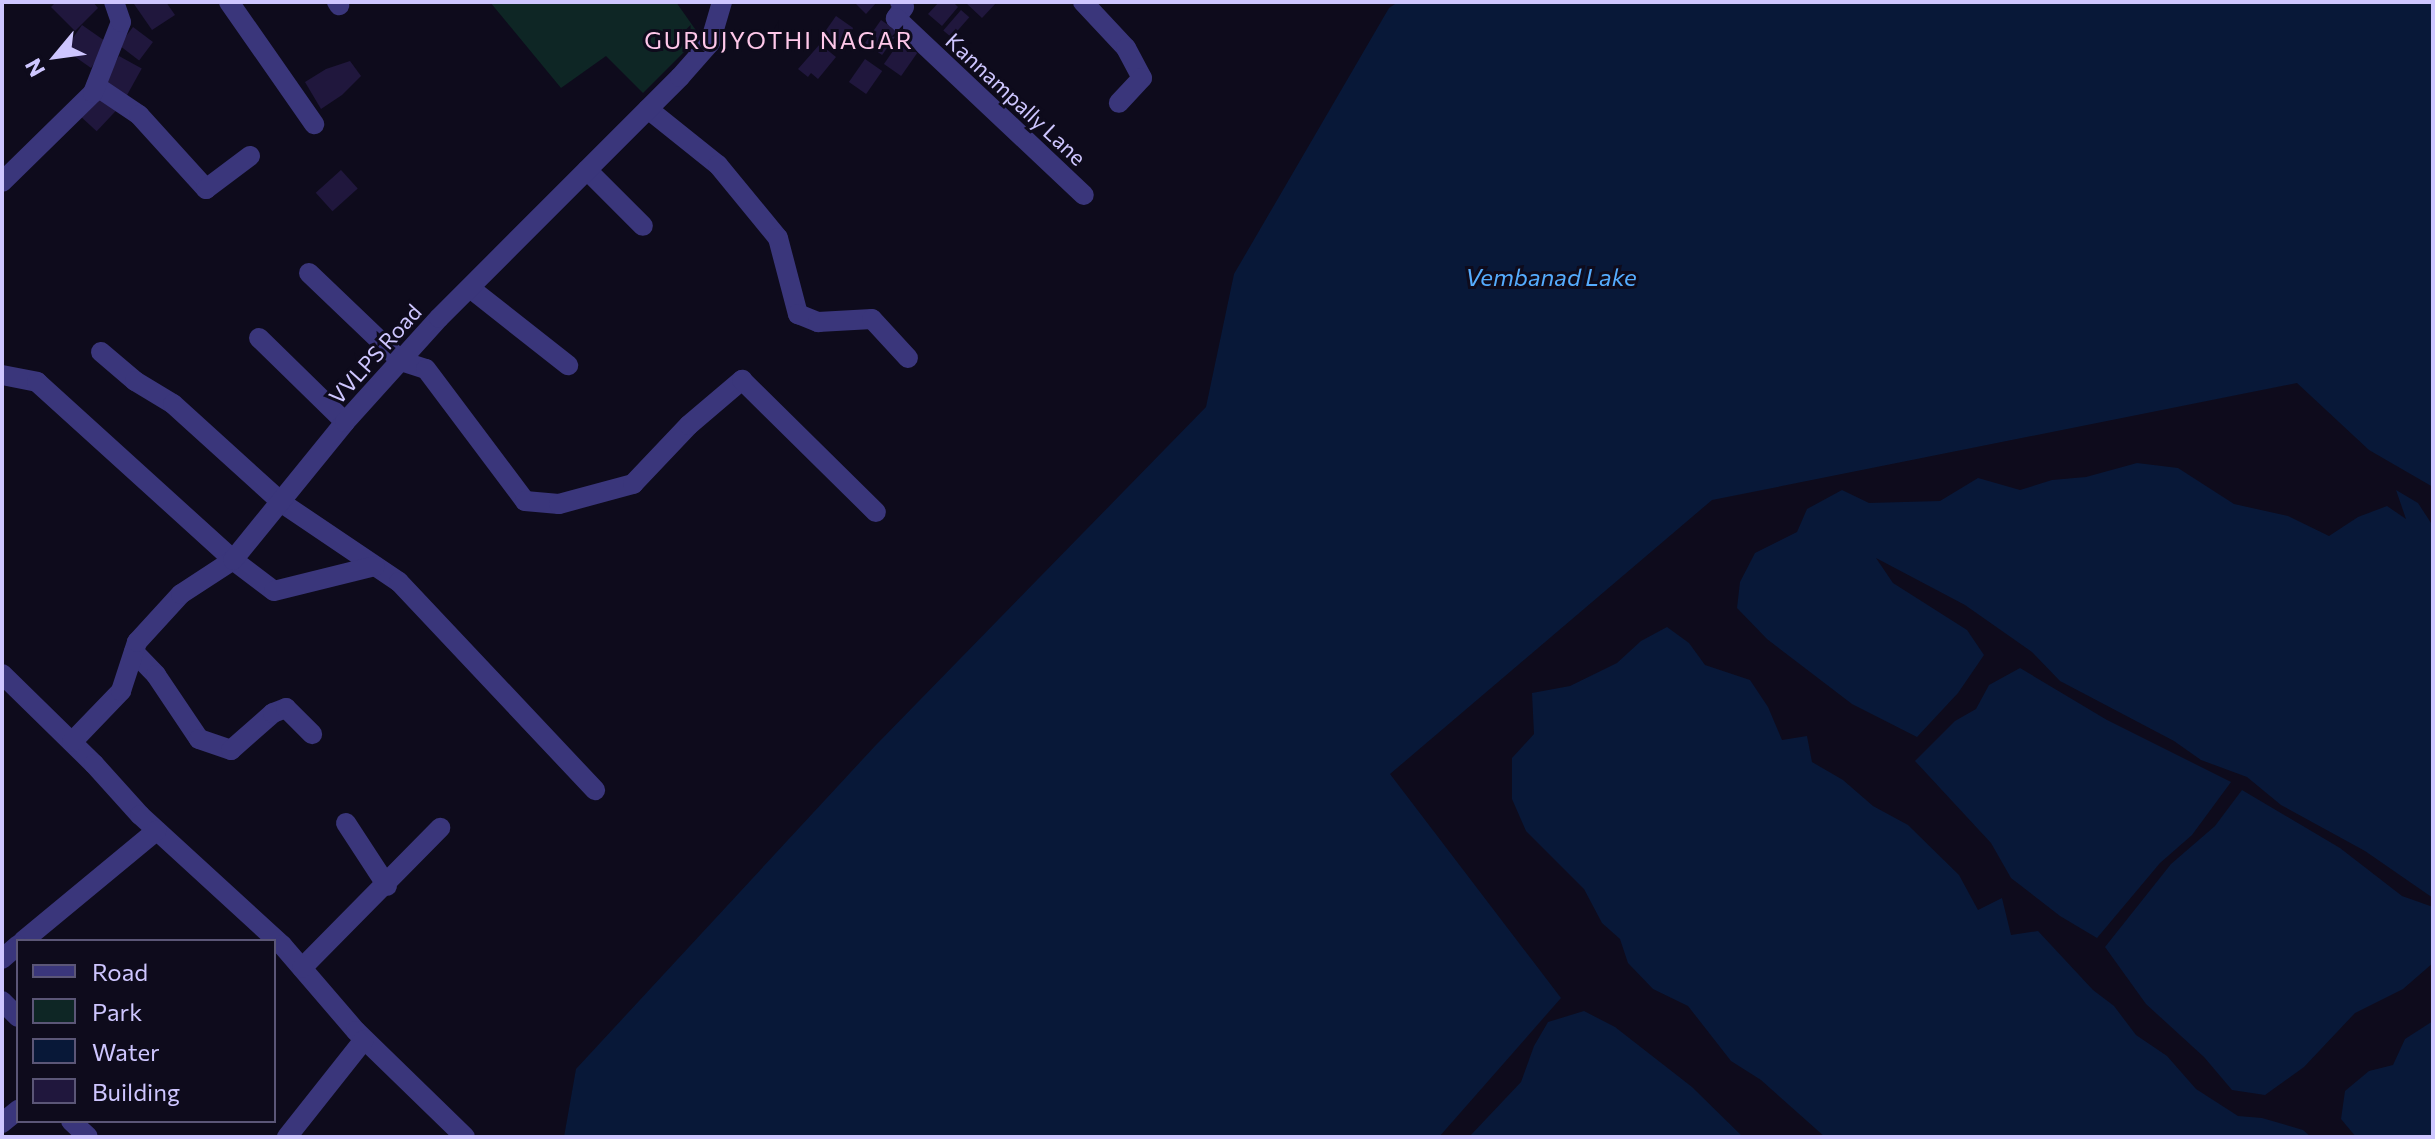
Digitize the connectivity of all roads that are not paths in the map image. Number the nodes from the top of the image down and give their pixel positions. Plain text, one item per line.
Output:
1 (229, 2) edge
2 (722, 2) edge
3 (900, 2) edge
4 (1083, 2) edge
5 (118, 3) edge
6 (96, 86) junction
7 (1119, 103) dead end
8 (648, 109) junction
9 (314, 124) dead end
10 (250, 156) dead end
11 (587, 170) junction
12 (2, 182) edge
13 (1084, 195) dead end
14 (643, 226) dead end
15 (309, 273) dead end
16 (470, 288) junction
17 (259, 338) dead end
18 (101, 352) dead end
19 (908, 358) dead end
20 (401, 361) junction
21 (568, 365) dead end
22 (2, 375) edge
23 (345, 422) junction
24 (282, 503) junction
25 (876, 512) dead end
26 (233, 560) junction
27 (375, 566) junction
28 (134, 652) junction
29 (2, 674) edge
30 (312, 734) dead end
31 (72, 742) junction
32 (595, 790) dead end
33 (346, 823) dead end
34 (440, 828) dead end
35 (156, 831) junction
36 (387, 886) junction
37 (25, 939) edge
38 (275, 939) edge
39 (276, 940) edge
40 (302, 968) junction
41 (364, 1040) junction
42 (73, 1123) edge
43 (88, 1137) edge
44 (287, 1137) edge
45 (465, 1137) edge

1 - 9 street
2 - 8 street, VVLPS Road
3 - 13 street, Kannampally Lane
4 - 7 street
5 - 6 street
6 - 10 street
6 - 12 street
8 - 11 street, VVLPS Road
8 - 19 street
11 - 14 street
11 - 16 street, VVLPS Road
15 - 20 street
16 - 20 street, VVLPS Road
16 - 21 street
17 - 23 street
18 - 24 street
20 - 23 street, VVLPS Road
20 - 25 street
22 - 26 street
23 - 24 street, VVLPS Road
24 - 26 street, VVLPS Road
24 - 27 street
26 - 27 street
26 - 28 street, VVLPS Road
27 - 32 street
28 - 30 street
28 - 31 street, VVLPS Road
29 - 31 street
31 - 35 street
33 - 36 street
34 - 36 street
35 - 37 street
35 - 38 street
36 - 40 street
39 - 40 street
40 - 41 street
41 - 44 street
41 - 45 street
42 - 43 street

